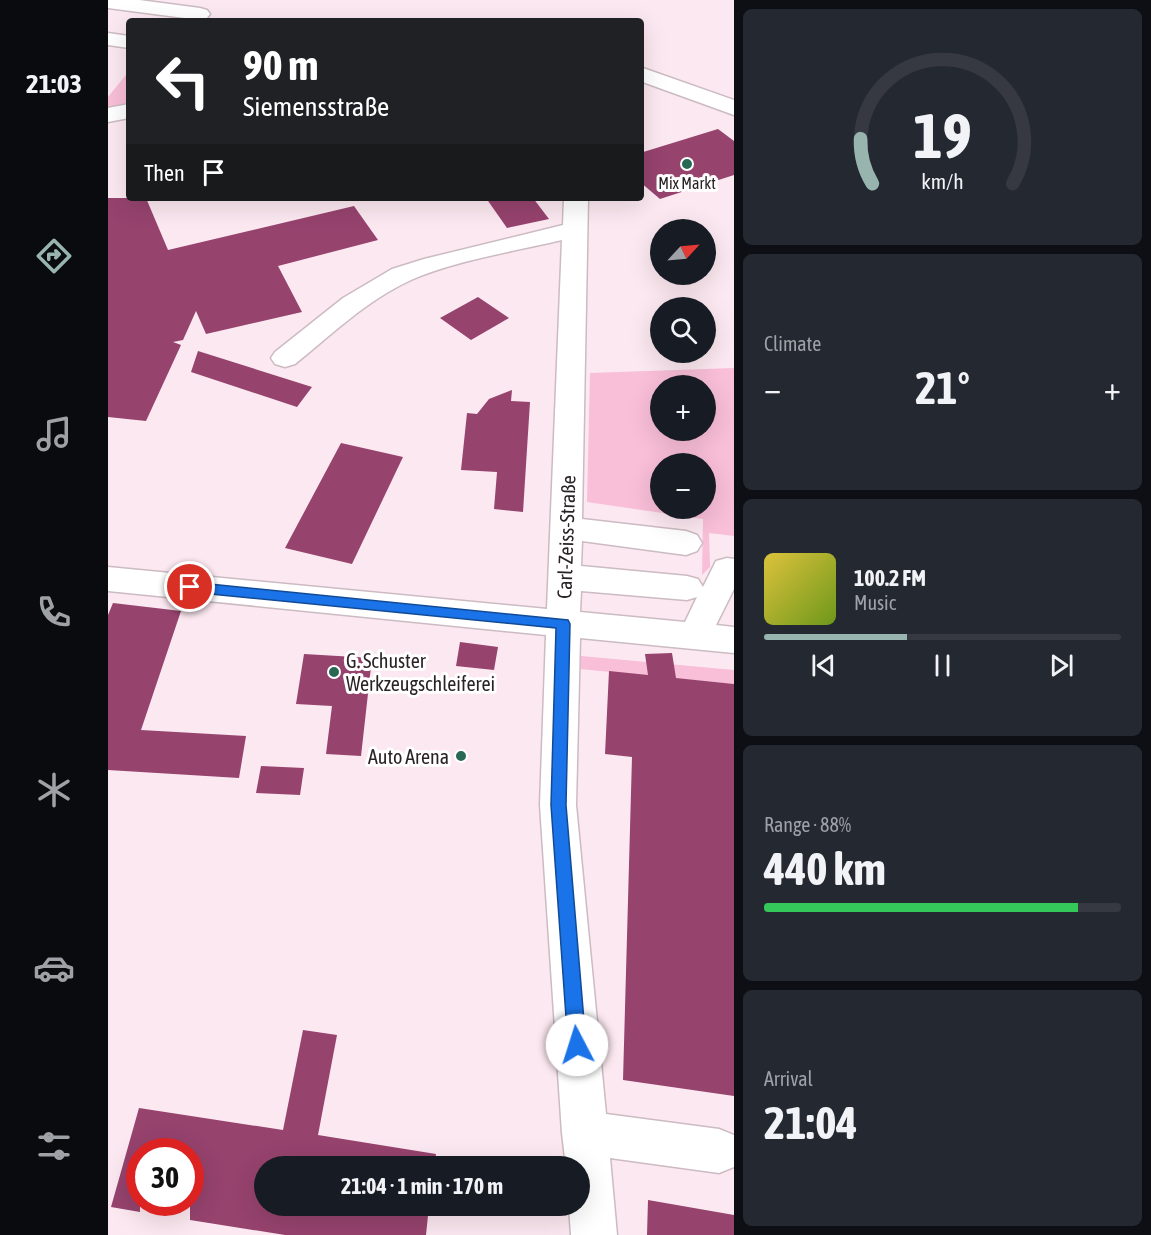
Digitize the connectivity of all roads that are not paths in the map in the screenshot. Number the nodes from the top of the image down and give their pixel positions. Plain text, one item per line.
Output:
1 (108, 2) edge
2 (200, 14) dead end
3 (108, 39) edge
4 (126, 42) edge
5 (644, 75) edge
6 (733, 106) edge
7 (126, 112) edge
8 (108, 115) edge
9 (576, 201) edge
10 (575, 230) junction
11 (285, 357) dead end
12 (566, 528) junction
13 (686, 543) dead end
14 (734, 571) edge
15 (565, 577) junction
16 (108, 579) edge
17 (687, 588) dead end
18 (563, 624) junction
19 (694, 637) junction
20 (734, 640) edge
21 (584, 1132) junction
22 (719, 1151) dead end
23 (594, 1235) edge

1 - 2 street
3 - 4 street
5 - 6 street
7 - 8 street
9 - 10 street, Carl-Zeiss-Straße
10 - 11 street
10 - 12 street, Carl-Zeiss-Straße
12 - 13 street
12 - 15 street, Carl-Zeiss-Straße
14 - 19 street
15 - 17 street
15 - 18 street, Carl-Zeiss-Straße
16 - 18 street
18 - 19 street
18 - 21 street, Carl-Zeiss-Straße
19 - 20 street
21 - 22 street
21 - 23 street, Carl-Zeiss-Straße

